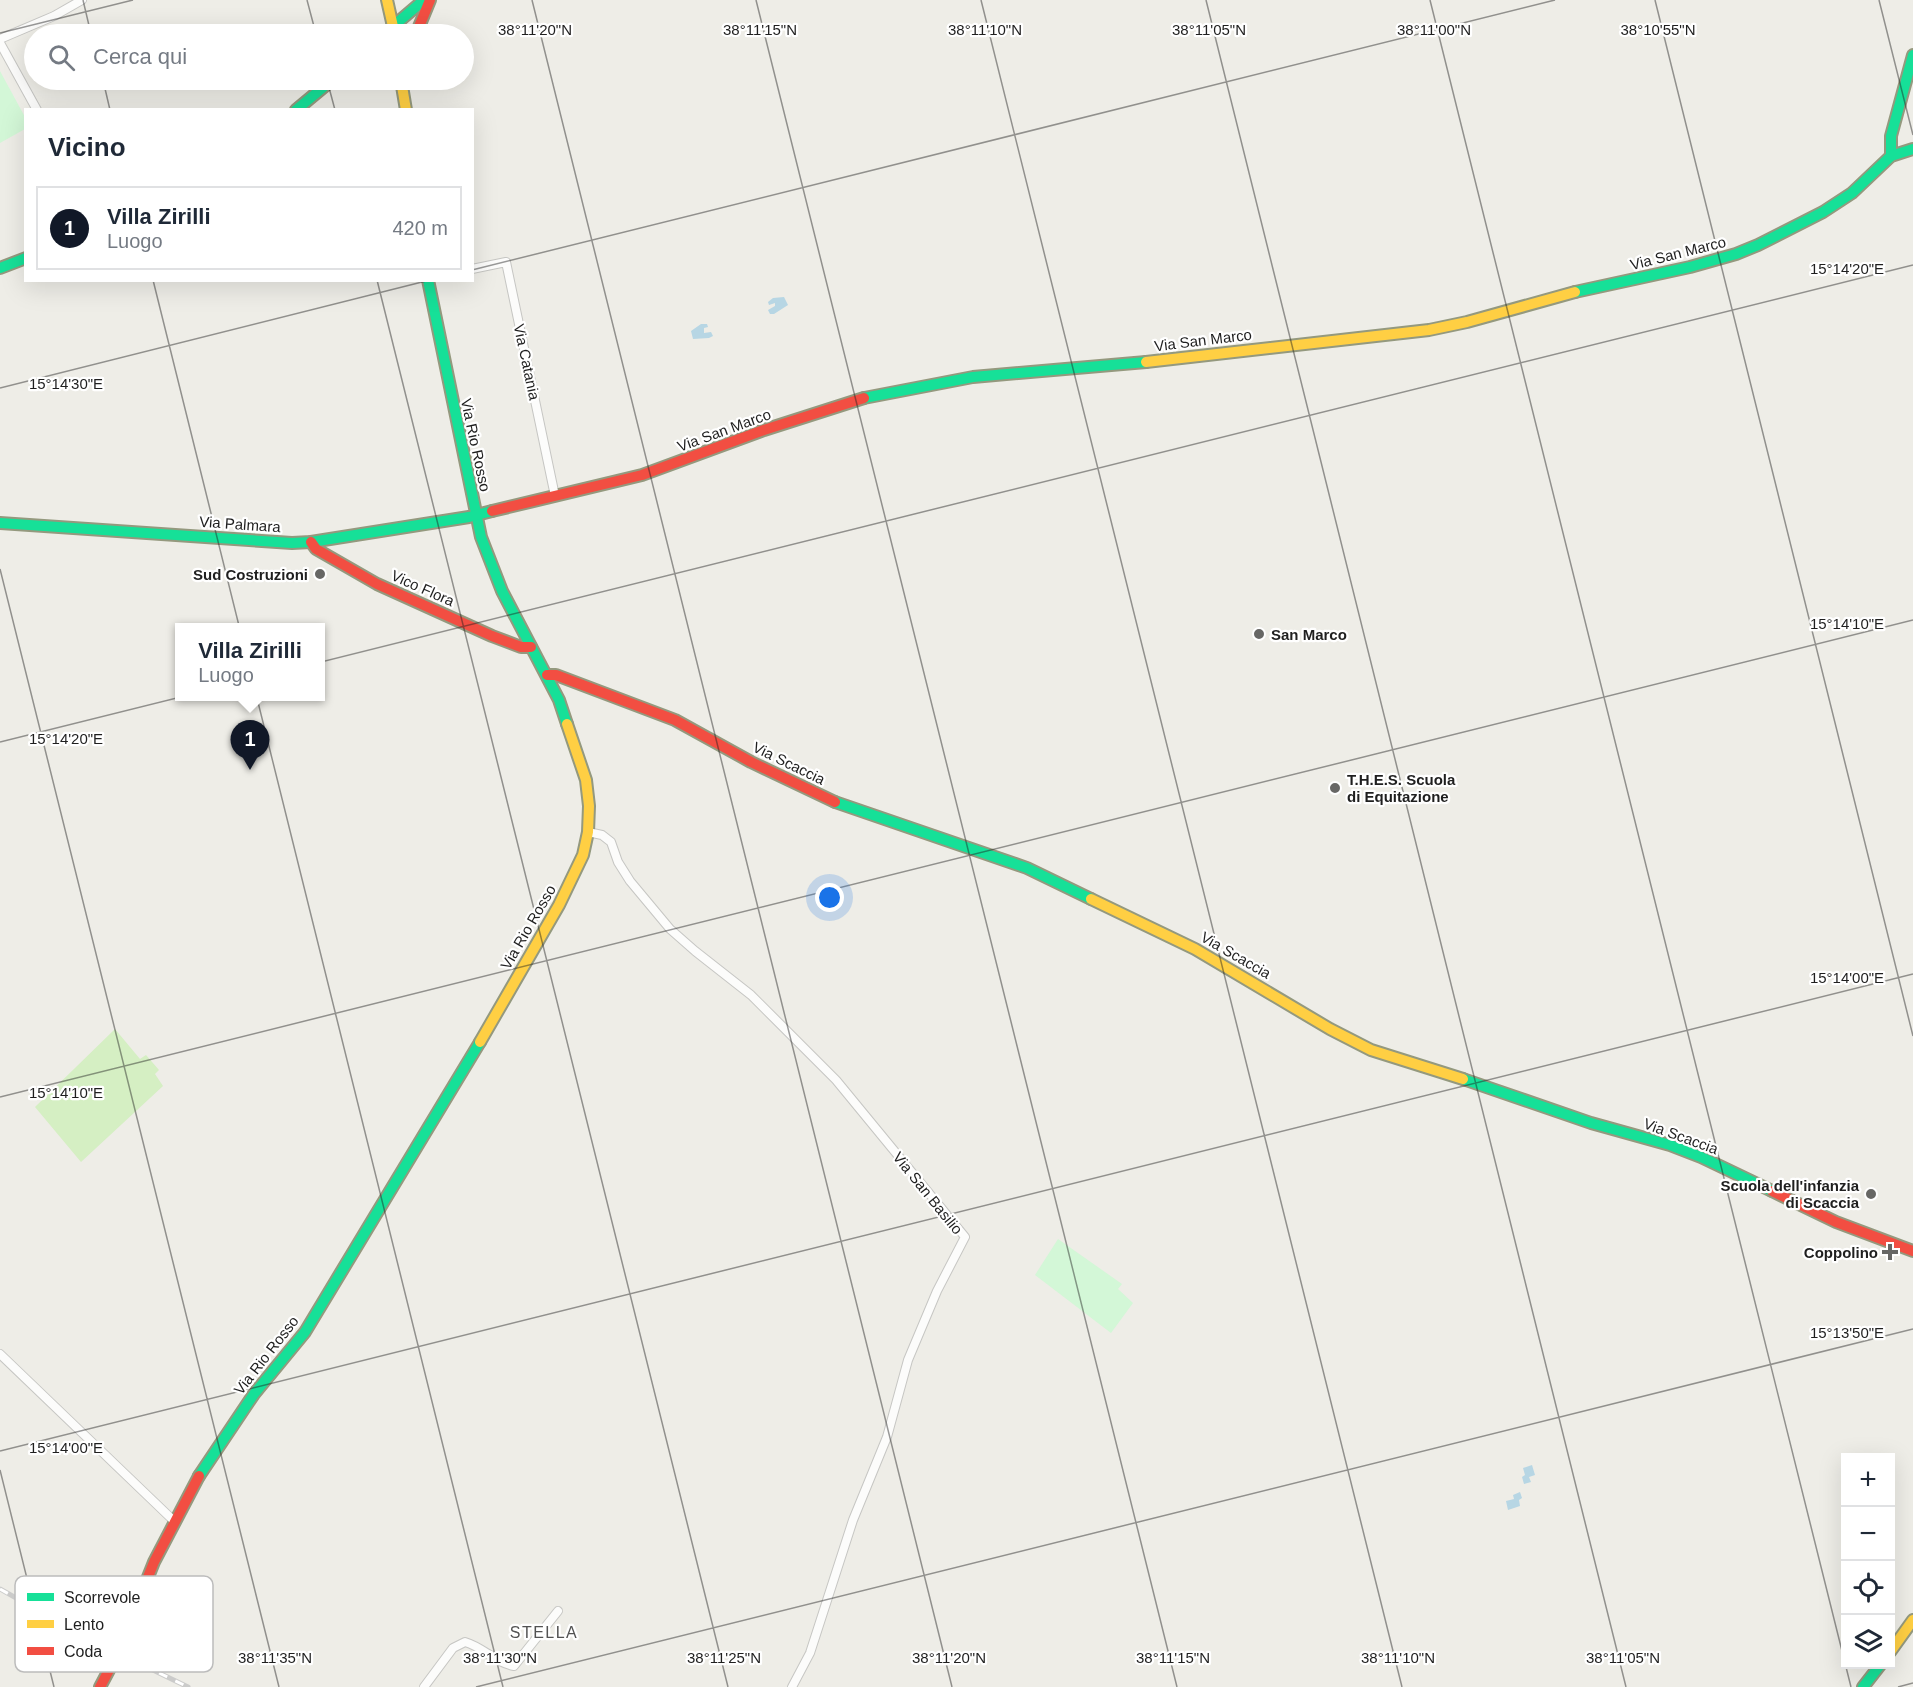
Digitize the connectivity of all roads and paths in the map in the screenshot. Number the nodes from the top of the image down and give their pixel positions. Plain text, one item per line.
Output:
1 (82, 0) edge
2 (387, 0) edge
3 (424, 0) edge
4 (430, 0) edge
5 (405, 16) junction
6 (35, 24) edge
7 (392, 24) edge
8 (399, 24) edge
9 (415, 24) edge
10 (420, 24) edge
11 (24, 29) edge
12 (0, 39) edge
13 (0, 43) edge
14 (1913, 55) edge
15 (24, 86) edge
16 (26, 90) edge
17 (320, 90) edge
18 (403, 90) edge
19 (408, 90) edge
20 (36, 108) edge
21 (298, 108) edge
22 (406, 108) edge
23 (406, 108) edge
24 (1913, 149) edge
25 (1892, 156) junction
26 (24, 259) edge
27 (0, 268) edge
28 (474, 269) edge
29 (428, 282) edge
30 (555, 496) junction
31 (476, 515) junction
32 (0, 523) edge
33 (311, 542) junction
34 (531, 647) junction
35 (547, 675) junction
36 (588, 832) junction
37 (1913, 1251) edge
38 (0, 1354) edge
39 (174, 1521) junction
40 (148, 1576) edge
41 (558, 1611) dead end
42 (1913, 1620) edge
43 (1895, 1645) edge
44 (1878, 1669) edge
45 (108, 1672) edge
46 (100, 1687) edge
47 (424, 1687) edge
48 (792, 1687) edge
49 (1863, 1687) edge

1 - 6 street
2 - 7 street
3 - 5 street
4 - 10 street
5 - 8 street
5 - 9 street
11 - 12 street
13 - 15 street
14 - 25 street
16 - 20 street
17 - 21 street
18 - 22 street
19 - 23 street
24 - 25 street, Via San Marco
25 - 30 street, Via San Marco
26 - 27 street
28 - 30 street, Via Catania
29 - 31 street, Via Rio Rosso
30 - 31 street, Via San Marco
31 - 33 street, Via Palmara
31 - 34 street, Via Rio Rosso
32 - 33 street, Via Palmara
33 - 34 street, Vico Flora
34 - 35 street, Via Rio Rosso
35 - 36 street, Via Rio Rosso
35 - 37 street, Via Scaccia
36 - 39 street, Via Rio Rosso
36 - 48 street, Via San Basilio
38 - 39 street
39 - 40 street, Via Rio Rosso
41 - 47 street
42 - 43 street
44 - 49 street
45 - 46 street, Via Rio Rosso

